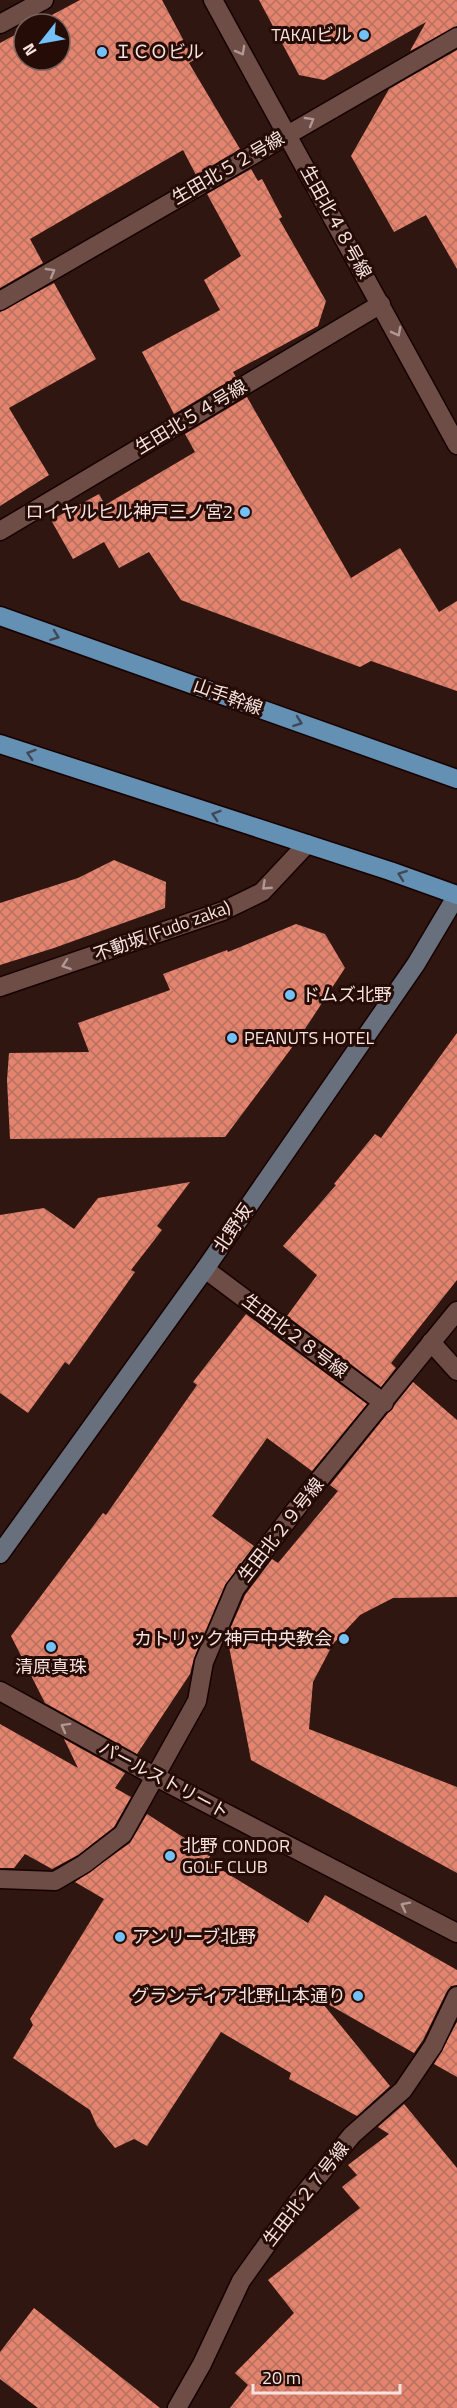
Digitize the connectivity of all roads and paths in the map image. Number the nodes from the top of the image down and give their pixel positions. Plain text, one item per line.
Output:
1 (44, 0) edge
2 (213, 0) edge
3 (0, 24) edge
4 (457, 37) edge
5 (286, 134) junction
6 (0, 301) edge
7 (381, 304) junction
8 (457, 445) edge
9 (0, 531) edge
10 (0, 616) edge
11 (0, 744) edge
12 (457, 779) edge
13 (307, 844) junction
14 (457, 895) edge
15 (0, 987) edge
16 (205, 1269) junction
17 (457, 1311) edge
18 (431, 1342) junction
19 (457, 1371) edge
20 (384, 1403) junction
21 (0, 1554) edge
22 (0, 1691) edge
23 (156, 1777) junction
24 (0, 1879) edge
25 (457, 1933) edge
26 (457, 1996) edge
27 (177, 2408) edge

1 - 3 street
2 -> 5 street, 生田北４８号線
5 -> 4 street, 生田北５２号線
6 -> 5 street, 生田北５２号線
5 - 7 street, 生田北４８号線
7 -> 8 street, 生田北４８号線
7 - 9 street, 生田北５４号線
10 -> 12 main road, 山手幹線
13 -> 11 main road
14 -> 13 main road
13 -> 15 street, 不動坂 (Fudo zaka)
14 - 16 street, 北野坂
16 - 20 street, 生田北２８号線
16 - 21 street, 北野坂
17 - 18 street, 生田北２９号線
18 - 19 street
18 - 20 street, 生田北２９号線
20 - 23 street, 生田北２９号線
23 -> 22 street, パールストリート
23 - 24 street, 生田北２９号線
25 -> 23 street, パールストリート
26 - 27 street, 生田北２７号線

